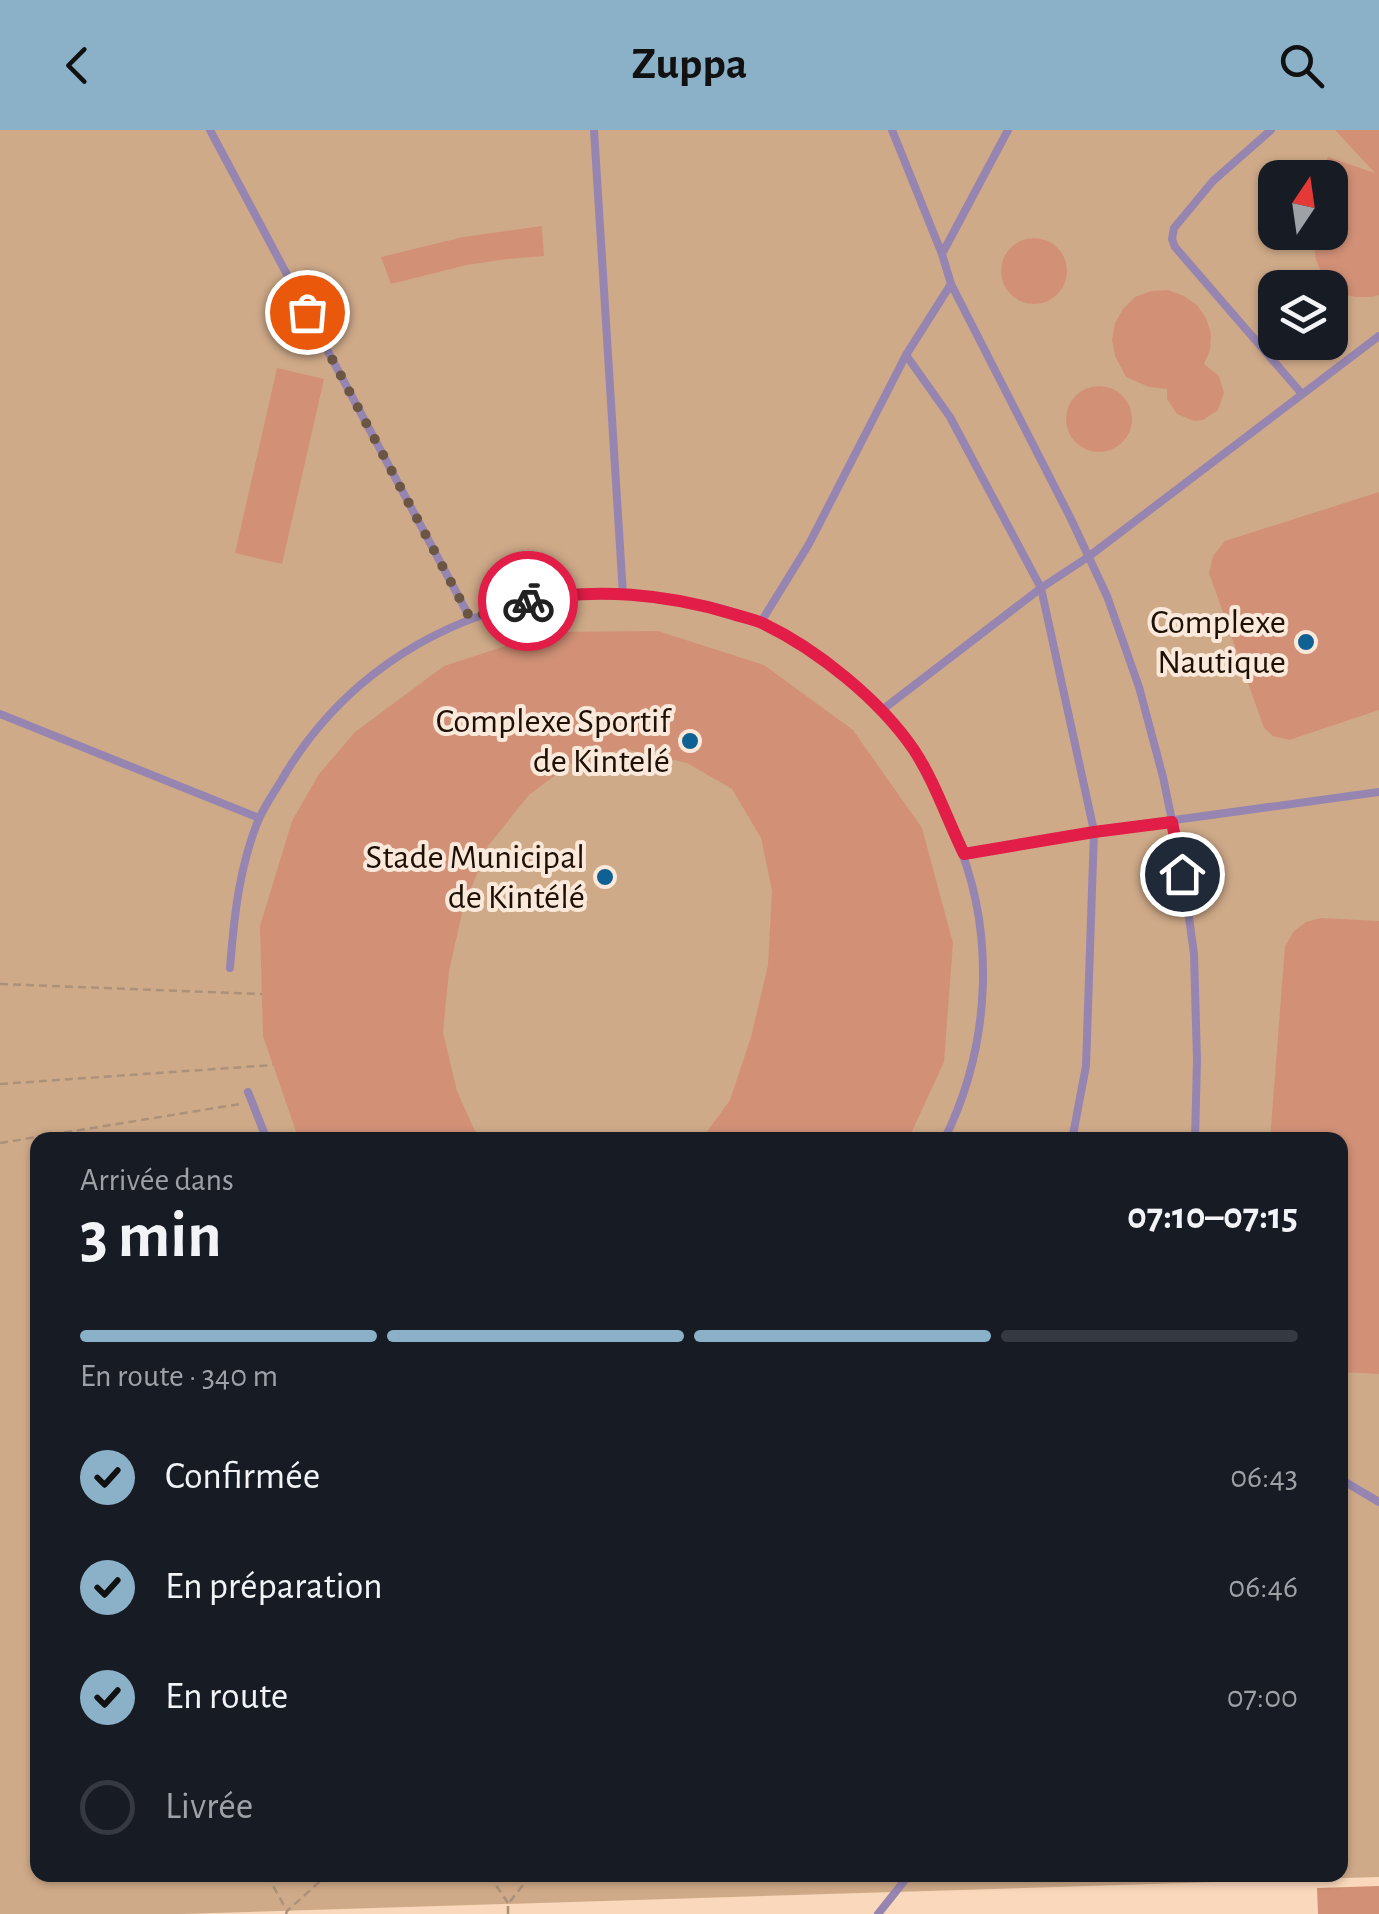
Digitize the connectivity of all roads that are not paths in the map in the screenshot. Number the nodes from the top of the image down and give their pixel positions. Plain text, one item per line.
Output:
1 (210, 130) edge
2 (594, 130) edge
3 (892, 130) edge
4 (1008, 130) edge
5 (1272, 130) edge
6 (942, 254) junction
7 (950, 284) junction
8 (1379, 336) edge
9 (906, 356) junction
10 (1302, 394) junction
11 (1088, 557) junction
12 (1041, 588) junction
13 (624, 596) junction
14 (470, 618) junction
15 (761, 622) junction
16 (882, 710) junction
17 (0, 714) edge
18 (1379, 792) edge
19 (259, 818) junction
20 (1172, 822) junction
21 (1094, 832) junction
22 (964, 854) junction
23 (230, 968) dead end
24 (248, 1092) dead end
25 (265, 1132) edge
26 (947, 1132) edge
27 (1074, 1132) edge
28 (1195, 1132) edge
29 (1348, 1484) edge
30 (1379, 1502) edge
31 (904, 1882) edge
32 (878, 1914) edge

1 - 14 lane
2 - 13 lane
3 - 6 lane
4 - 6 lane
5 - 10 lane
6 - 7 lane
7 - 9 lane
7 - 11 lane
8 - 10 lane
9 - 12 lane
9 - 15 lane
10 - 11 lane
11 - 12 lane
11 - 20 lane
12 - 16 lane
12 - 21 lane
13 - 14 lane
13 - 15 lane
14 - 19 lane
15 - 16 lane
16 - 22 lane
17 - 19 lane
18 - 20 lane
19 - 23 lane
20 - 21 lane
20 - 28 lane
21 - 22 lane
21 - 27 lane
22 - 26 lane
24 - 25 lane
29 - 30 lane
31 - 32 lane

